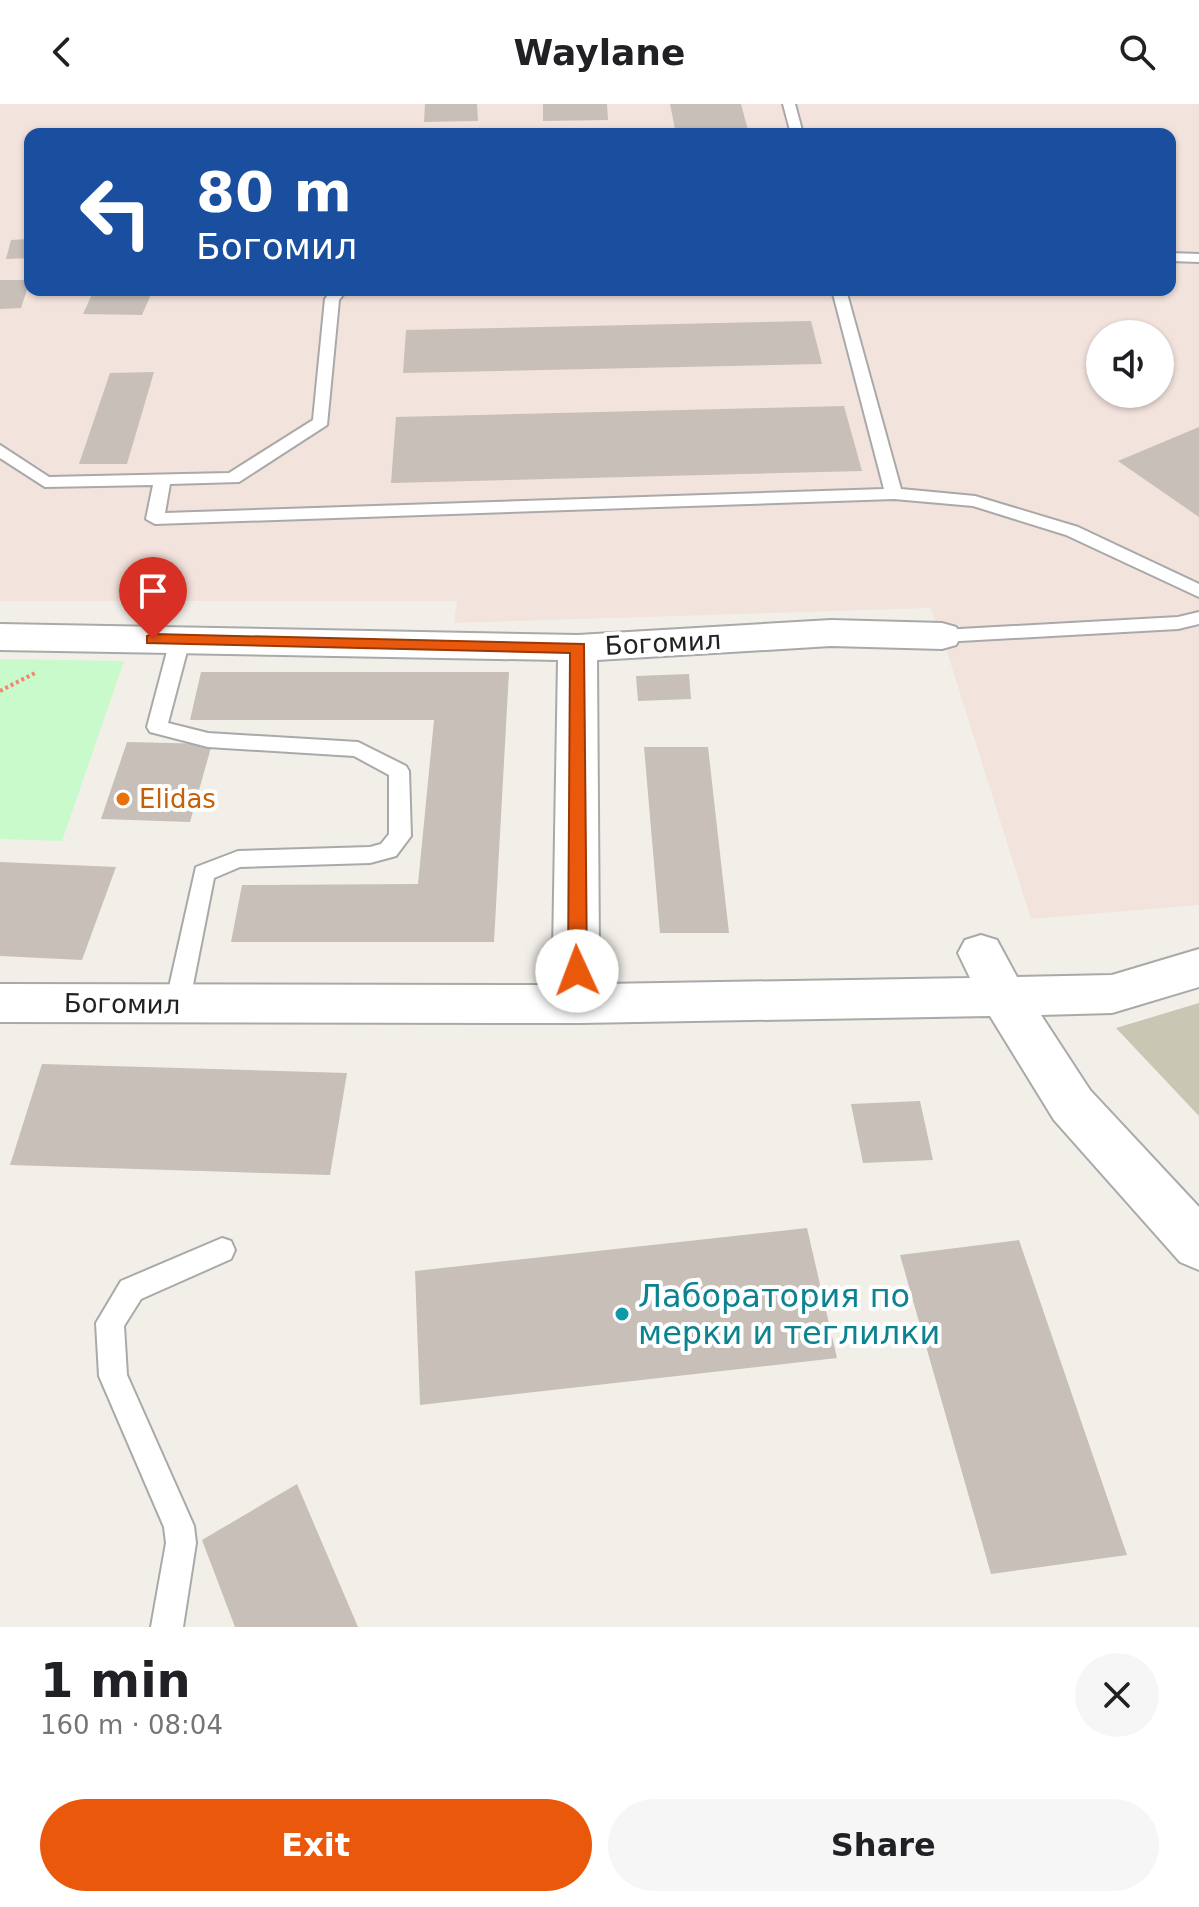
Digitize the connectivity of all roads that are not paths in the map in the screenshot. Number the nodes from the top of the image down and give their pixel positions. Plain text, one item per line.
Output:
1 (789, 104) edge
2 (795, 128) edge
3 (1176, 257) edge
4 (1199, 258) edge
5 (335, 296) edge
6 (841, 296) edge
7 (0, 450) edge
8 (162, 480) junction
9 (894, 494) junction
10 (1199, 591) edge
11 (1199, 618) edge
12 (942, 636) joint
13 (0, 637) edge
14 (180, 640) junction
15 (578, 648) junction
16 (981, 953) dead end
17 (1199, 968) edge
18 (1003, 997) junction
19 (0, 1003) edge
20 (580, 1004) junction
21 (177, 1005) junction
22 (1199, 1245) edge
23 (222, 1250) dead end
24 (167, 1627) edge

1 - 2 lane
3 - 4 lane
5 - 8 lane
6 - 9 lane
7 - 8 lane
8 - 9 lane
9 - 10 lane
11 - 12 lane
12 - 15 street, Богомил
13 - 14 street, Богомил
14 - 15 street, Богомил
14 - 21 lane
15 - 20 street
16 - 18 street
17 - 18 street, Богомил
18 - 20 street, Богомил
18 - 22 street
19 - 21 street, Богомил
20 - 21 street, Богомил
23 - 24 lane

